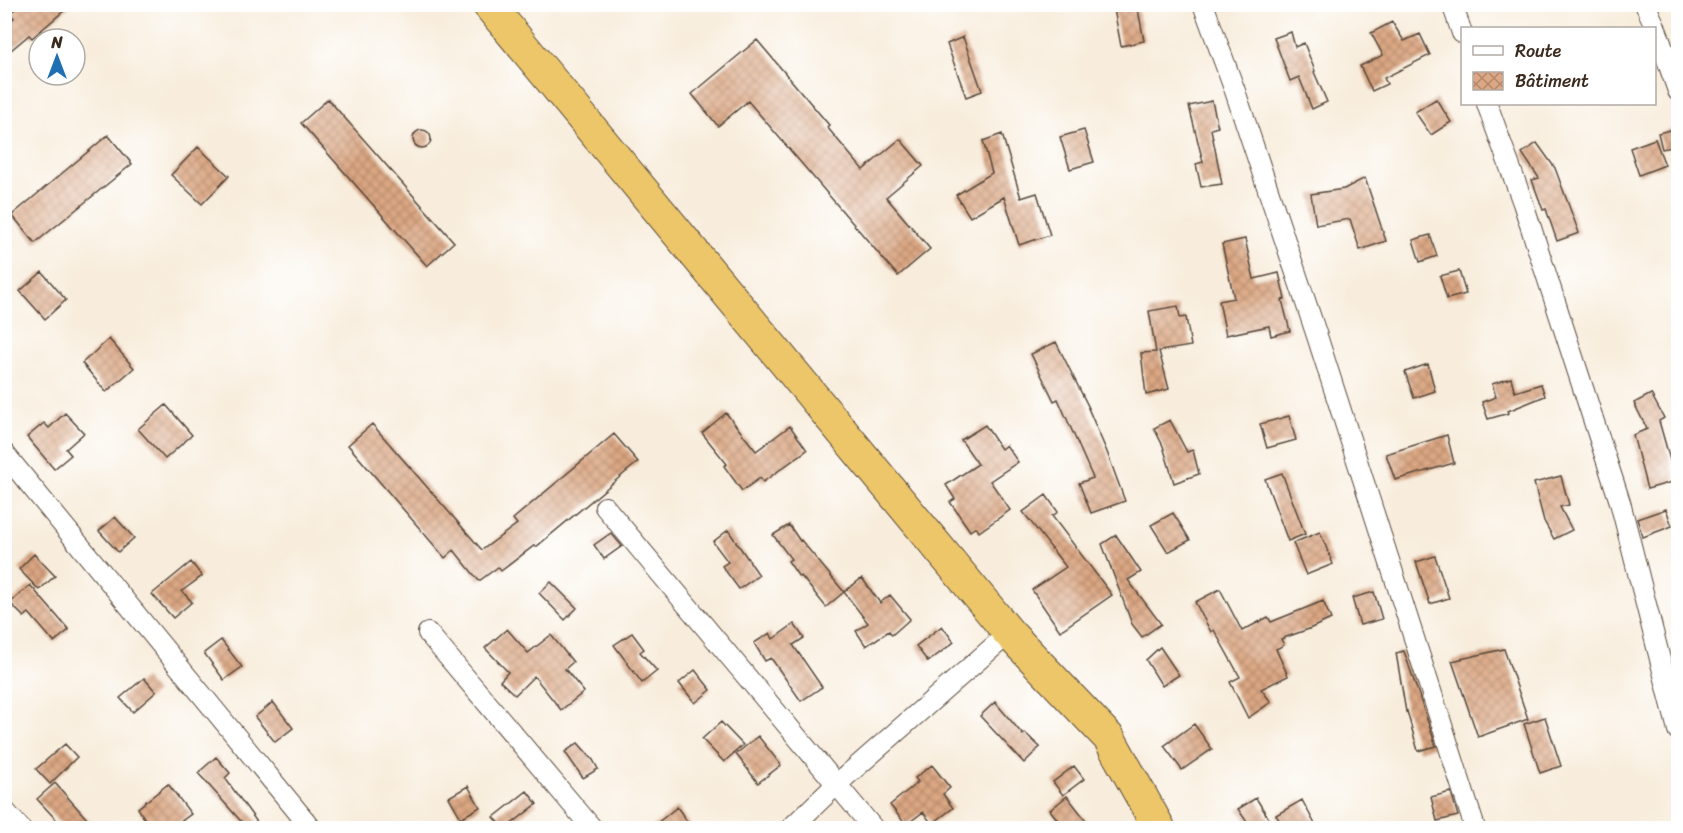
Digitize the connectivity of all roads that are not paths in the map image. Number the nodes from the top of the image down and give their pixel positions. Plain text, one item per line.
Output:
1 (488, 4) edge
2 (1203, 4) edge
3 (1452, 4) edge
4 (1645, 4) edge
5 (1655, 27) edge
6 (1656, 29) edge
7 (1461, 30) edge
8 (1678, 91) edge
9 (1487, 105) edge
10 (4, 453) edge
11 (605, 507) dead end
12 (428, 633) dead end
13 (1009, 633) junction
14 (1678, 730) edge
15 (837, 784) junction
16 (4, 810) edge
17 (20, 828) edge
18 (311, 828) edge
19 (592, 828) edge
20 (791, 828) edge
21 (873, 828) edge
22 (1159, 828) edge
23 (1475, 828) edge

1 - 13 highway
2 - 23 street
3 - 7 street
4 - 5 street
6 - 8 street
9 - 14 street
10 - 18 street
11 - 15 street
12 - 19 street
13 - 15 street
13 - 22 highway
15 - 20 street
15 - 21 street
16 - 17 street

